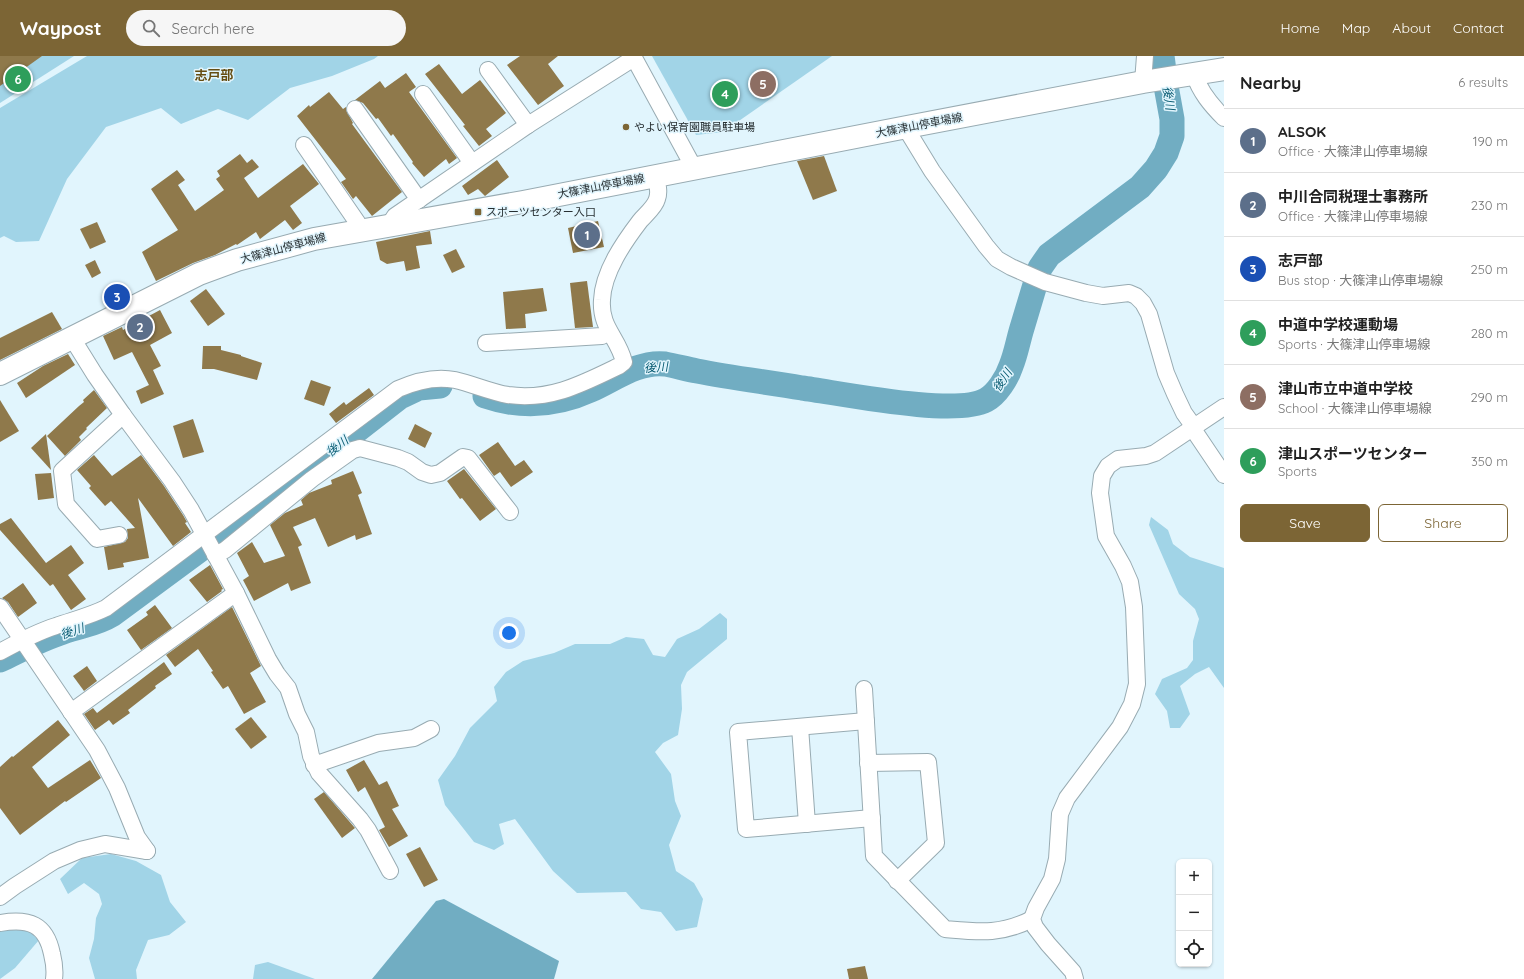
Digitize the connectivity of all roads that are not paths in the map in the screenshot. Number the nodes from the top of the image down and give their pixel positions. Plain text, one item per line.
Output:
1 (1145, 56) edge
2 (634, 57) edge
3 (1224, 69) edge
4 (488, 70) dead end
5 (1185, 76) junction
6 (1148, 82) junction
7 (423, 94) dead end
8 (355, 109) dead end
9 (1224, 118) edge
10 (528, 125) junction
11 (908, 127) junction
12 (304, 146) dead end
13 (472, 163) junction
14 (694, 168) junction
15 (655, 175) junction
16 (419, 200) junction
17 (389, 225) junction
18 (360, 230) junction
19 (609, 332) junction
20 (72, 338) junction
21 (486, 343) dead end
22 (0, 374) edge
23 (1224, 407) edge
24 (122, 415) junction
25 (1194, 427) junction
26 (1224, 475) edge
27 (510, 512) dead end
28 (119, 535) dead end
29 (209, 544) junction
30 (236, 593) junction
31 (0, 606) edge
32 (27, 646) junction
33 (0, 652) edge
34 (864, 689) dead end
35 (71, 712) junction
36 (866, 721) junction
37 (800, 727) junction
38 (431, 729) dead end
39 (868, 763) junction
40 (314, 765) junction
41 (872, 818) junction
42 (807, 824) junction
43 (390, 871) dead end
44 (897, 881) junction
45 (0, 897) edge
46 (1032, 919) junction
47 (0, 923) edge
48 (54, 979) edge
49 (1076, 979) edge

1 - 6 street
2 - 10 street
2 - 14 street
3 - 5 main road, 大篠津山停車場線
4 - 10 street
5 - 6 main road, 大篠津山停車場線
5 - 9 street
6 - 11 main road, 大篠津山停車場線
7 - 13 street
8 - 16 street
10 - 13 street
11 - 14 main road, 大篠津山停車場線
11 - 25 street
12 - 18 street
13 - 16 street
14 - 15 main road, 大篠津山停車場線
15 - 17 main road, 大篠津山停車場線
15 - 19 street
16 - 17 street
17 - 18 main road, 大篠津山停車場線
18 - 20 main road, 大篠津山停車場線
19 - 21 street
19 - 29 street
20 - 22 main road, 大篠津山停車場線
20 - 24 street
23 - 25 street
24 - 28 street
24 - 29 street
25 - 26 street
25 - 46 street
27 - 29 street
29 - 30 street
29 - 32 street
30 - 35 street
30 - 40 street
31 - 32 street
32 - 33 street
32 - 35 street
34 - 36 street
35 - 45 street
36 - 37 street
36 - 39 street
37 - 42 street
37 - 42 street
38 - 40 street
39 - 41 street
39 - 44 street
40 - 43 street
41 - 42 street
41 - 44 street
44 - 46 street
46 - 49 street
47 - 48 street

